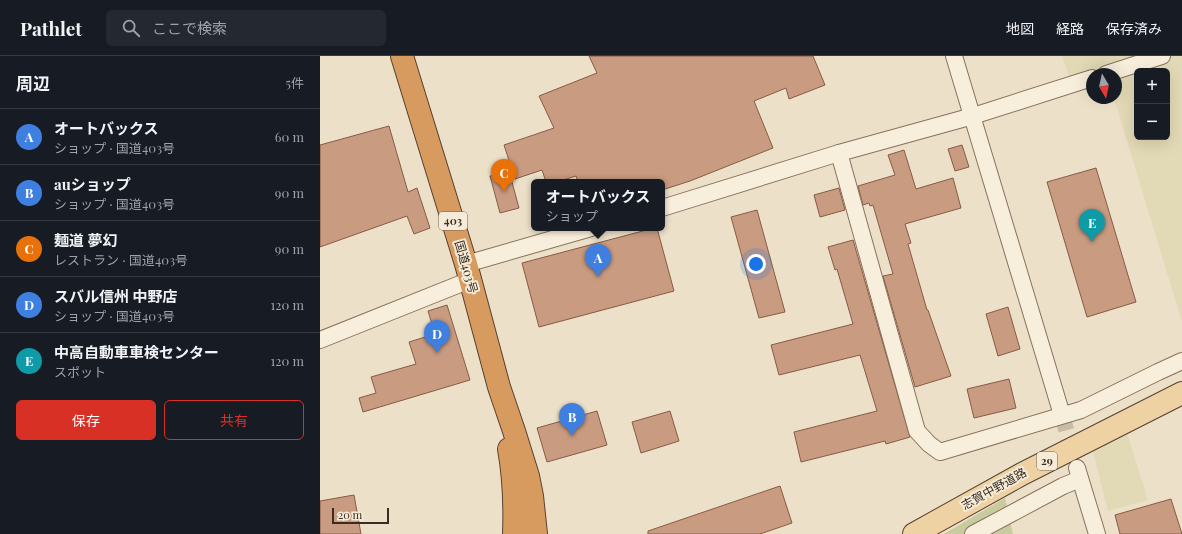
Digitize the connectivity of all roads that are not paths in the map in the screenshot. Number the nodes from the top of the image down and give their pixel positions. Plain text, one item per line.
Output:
1 (402, 56) edge
2 (954, 56) edge
3 (1162, 56) edge
4 (1122, 69) edge
5 (1086, 80) edge
6 (973, 116) junction
7 (839, 153) junction
8 (665, 207) edge
9 (583, 231) edge
10 (468, 272) junction
11 (320, 340) edge
12 (1182, 361) edge
13 (499, 387) junction
14 (1182, 393) edge
15 (1062, 415) junction
16 (514, 534) edge
17 (536, 534) edge
18 (914, 534) edge
19 (973, 534) edge
20 (1096, 534) edge

1 - 10 highway, 国道403号 / 403
2 - 6 street
3 - 4 street
5 - 6 street
6 - 7 street
6 - 15 street
7 - 8 street
7 - 15 street
9 - 10 street
10 - 11 street
10 - 13 highway, 国道403号 / 403
12 - 15 street
13 - 16 highway, 国道403号 / 403
13 - 17 highway, 国道403号 / 403
14 - 18 main road, 志賀中野道路 / 29
19 - 20 street

